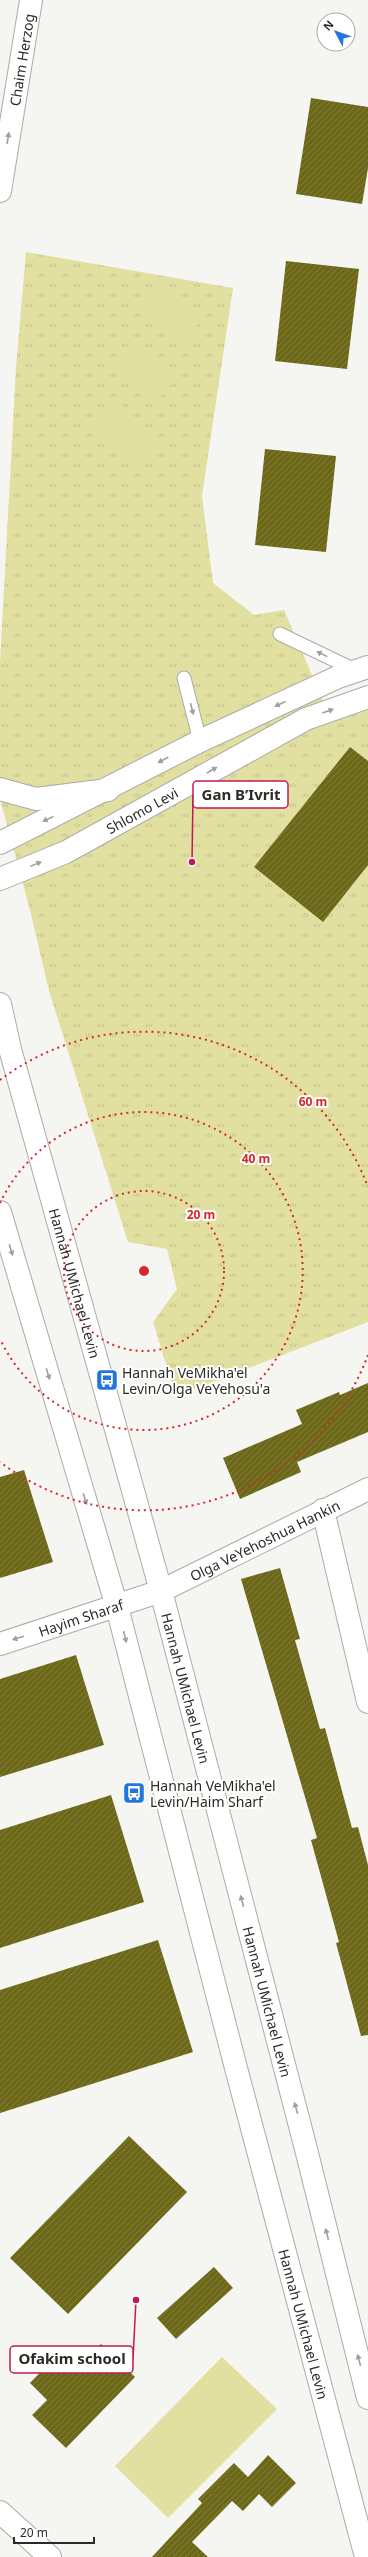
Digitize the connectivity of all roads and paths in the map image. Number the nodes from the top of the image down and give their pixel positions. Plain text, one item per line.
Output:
1 (31, 0) edge
2 (0, 191) edge
3 (280, 634) dead end
4 (362, 669) edge
5 (184, 678) dead end
6 (368, 697) edge
7 (200, 741) junction
8 (0, 789) edge
9 (108, 790) junction
10 (0, 843) edge
11 (0, 879) edge
12 (0, 1004) edge
13 (0, 1212) edge
14 (368, 1489) edge
15 (323, 1510) junction
16 (161, 1591) junction
17 (117, 1607) junction
18 (0, 1644) edge
19 (368, 1702) edge
20 (368, 2398) edge
21 (0, 2512) edge
22 (50, 2557) edge
23 (366, 2557) edge

2 -> 1 main road, Chaim Herzog
4 -> 3 lane
4 -> 7 main road
5 -> 7 lane
11 -> 6 main road, Shlomo Levi
7 -> 9 main road
8 - 9 main road
9 -> 10 main road
12 - 16 main road, Hannah UMichael Levin
13 -> 17 main road, Hannah UMichael Levin
14 - 15 main road, Olga VeYehoshua Hankin
15 - 16 main road, Olga VeYehoshua Hankin
15 - 19 main road
16 - 17 main road, Hayim Sharaf
20 -> 16 main road, Hannah UMichael Levin
17 -> 18 main road, Hayim Sharaf
17 -> 23 main road, Hannah UMichael Levin
21 - 22 main road

